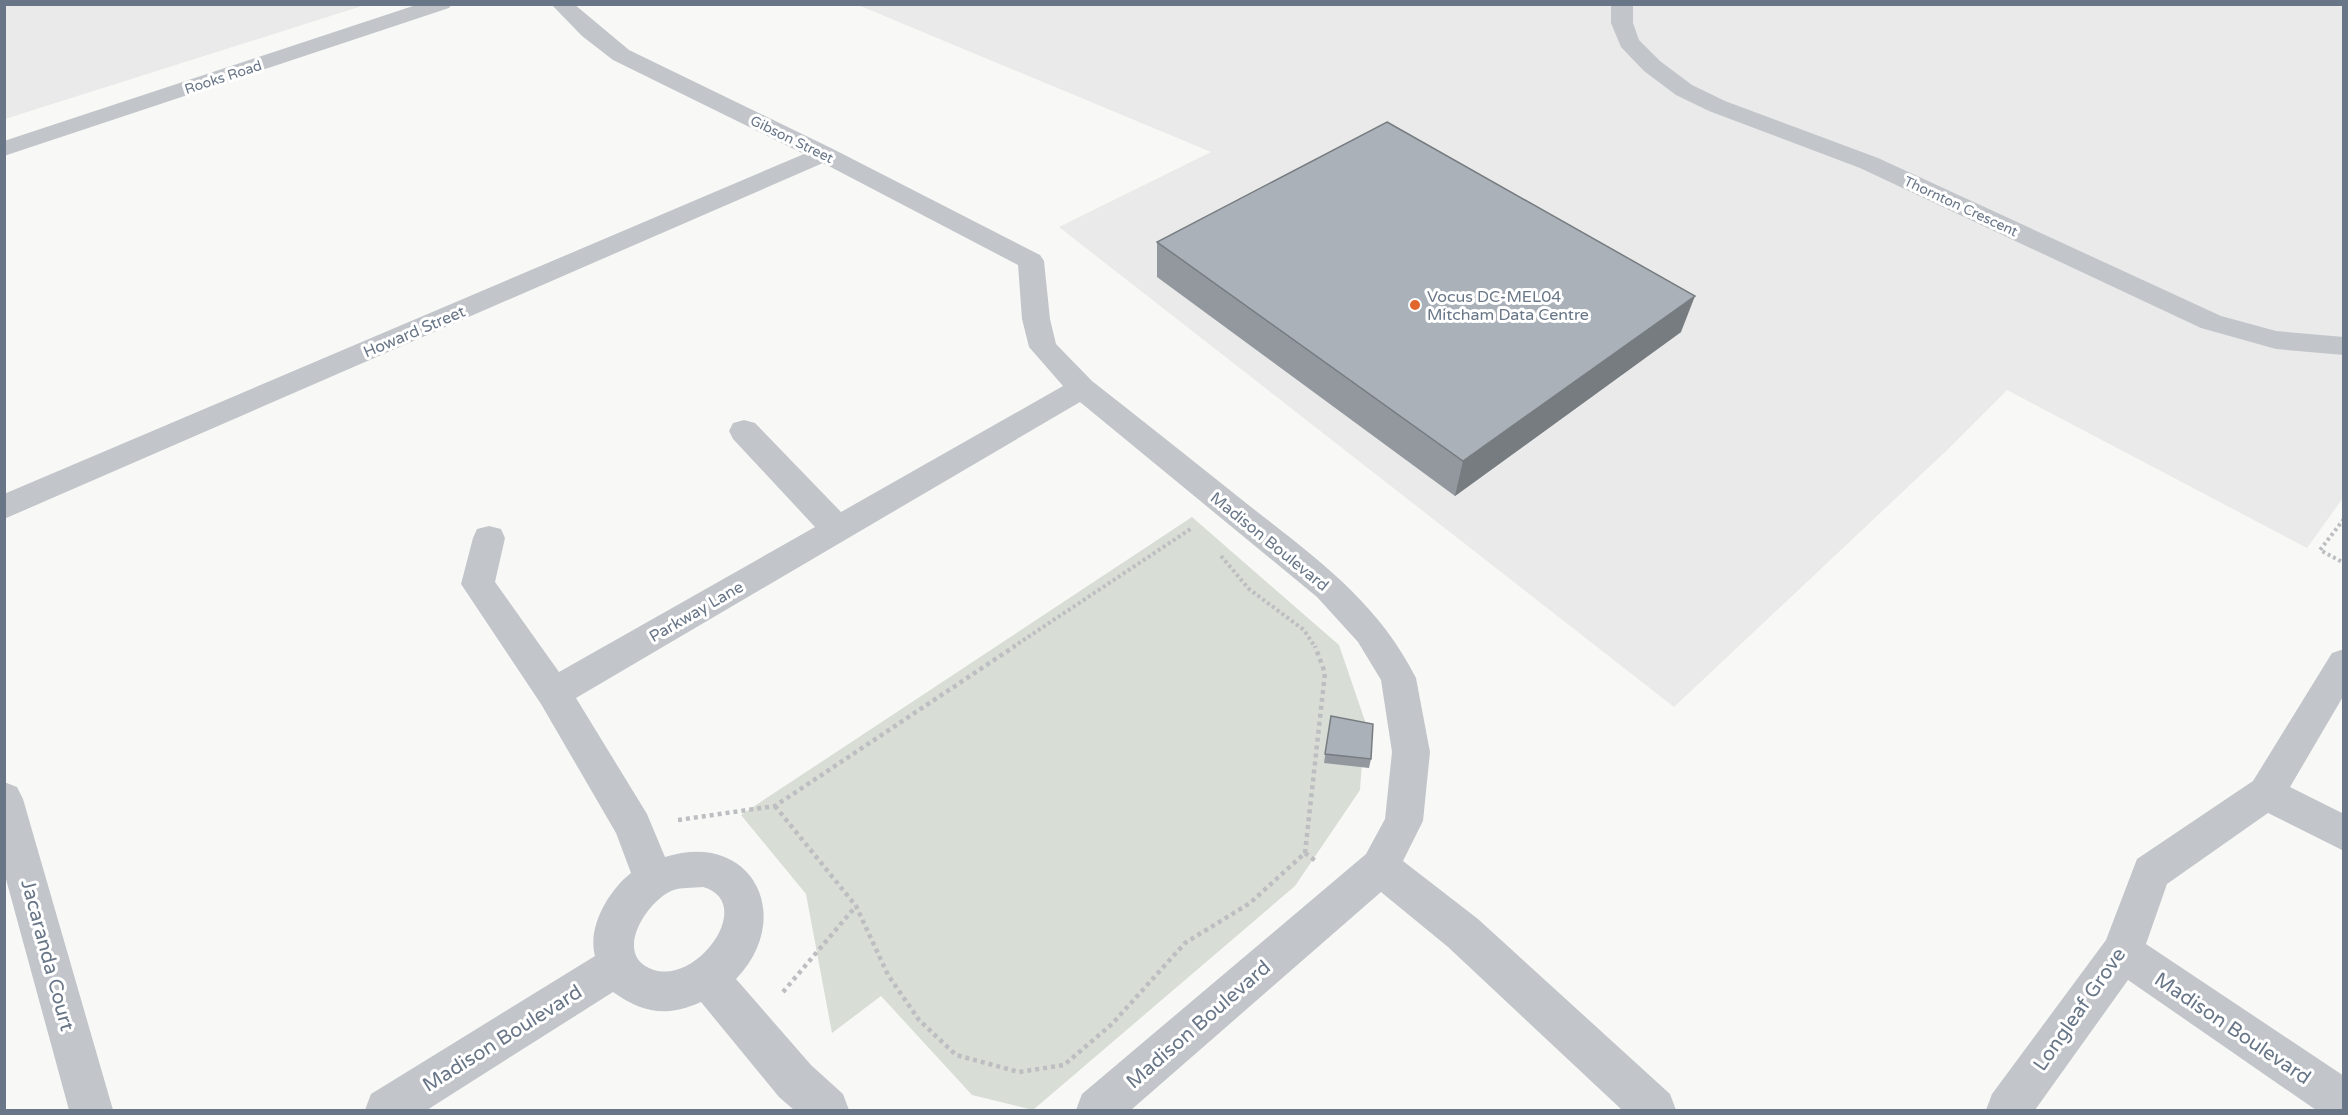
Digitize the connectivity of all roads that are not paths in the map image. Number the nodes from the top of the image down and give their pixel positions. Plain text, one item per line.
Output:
1 (442, 4) edge
2 (561, 4) edge
3 (1622, 4) edge
4 (4, 148) edge
5 (824, 154) junction
6 (1031, 261) joint
7 (2343, 346) edge
8 (1082, 388) junction
9 (744, 430) dead end
10 (4, 507) edge
11 (838, 530) junction
12 (489, 538) dead end
13 (2343, 663) edge
14 (554, 693) junction
15 (2266, 794) junction
16 (4, 799) edge
17 (2343, 834) edge
18 (1380, 867) junction
19 (654, 880) junction
20 (2123, 952) junction
21 (617, 966) junction
22 (708, 978) junction
23 (2343, 1103) edge
24 (91, 1110) edge
25 (387, 1110) edge
26 (827, 1110) edge
27 (1098, 1110) edge
28 (1654, 1110) edge
29 (2008, 1110) edge

1 - 4 street, Rooks Road
2 - 5 street, Gibson Street
3 - 7 street, Thornton Crescent
5 - 6 street, Gibson Street
5 - 10 street, Howard Street
6 - 8 street, Madison Boulevard
8 - 11 street, Parkway Lane
8 - 18 street, Madison Boulevard
9 - 11 street
11 - 14 street, Parkway Lane
12 - 14 street
13 - 15 street, Longleaf Grove
14 - 19 street
15 - 17 street
15 - 20 street, Longleaf Grove
16 - 24 street, Jacaranda Court
18 - 27 street, Madison Boulevard
18 - 28 street
19 - 21 street
19 - 22 street
20 - 23 street, Madison Boulevard
20 - 29 street, Longleaf Grove
21 - 22 street
21 - 25 street, Madison Boulevard
22 - 26 street

